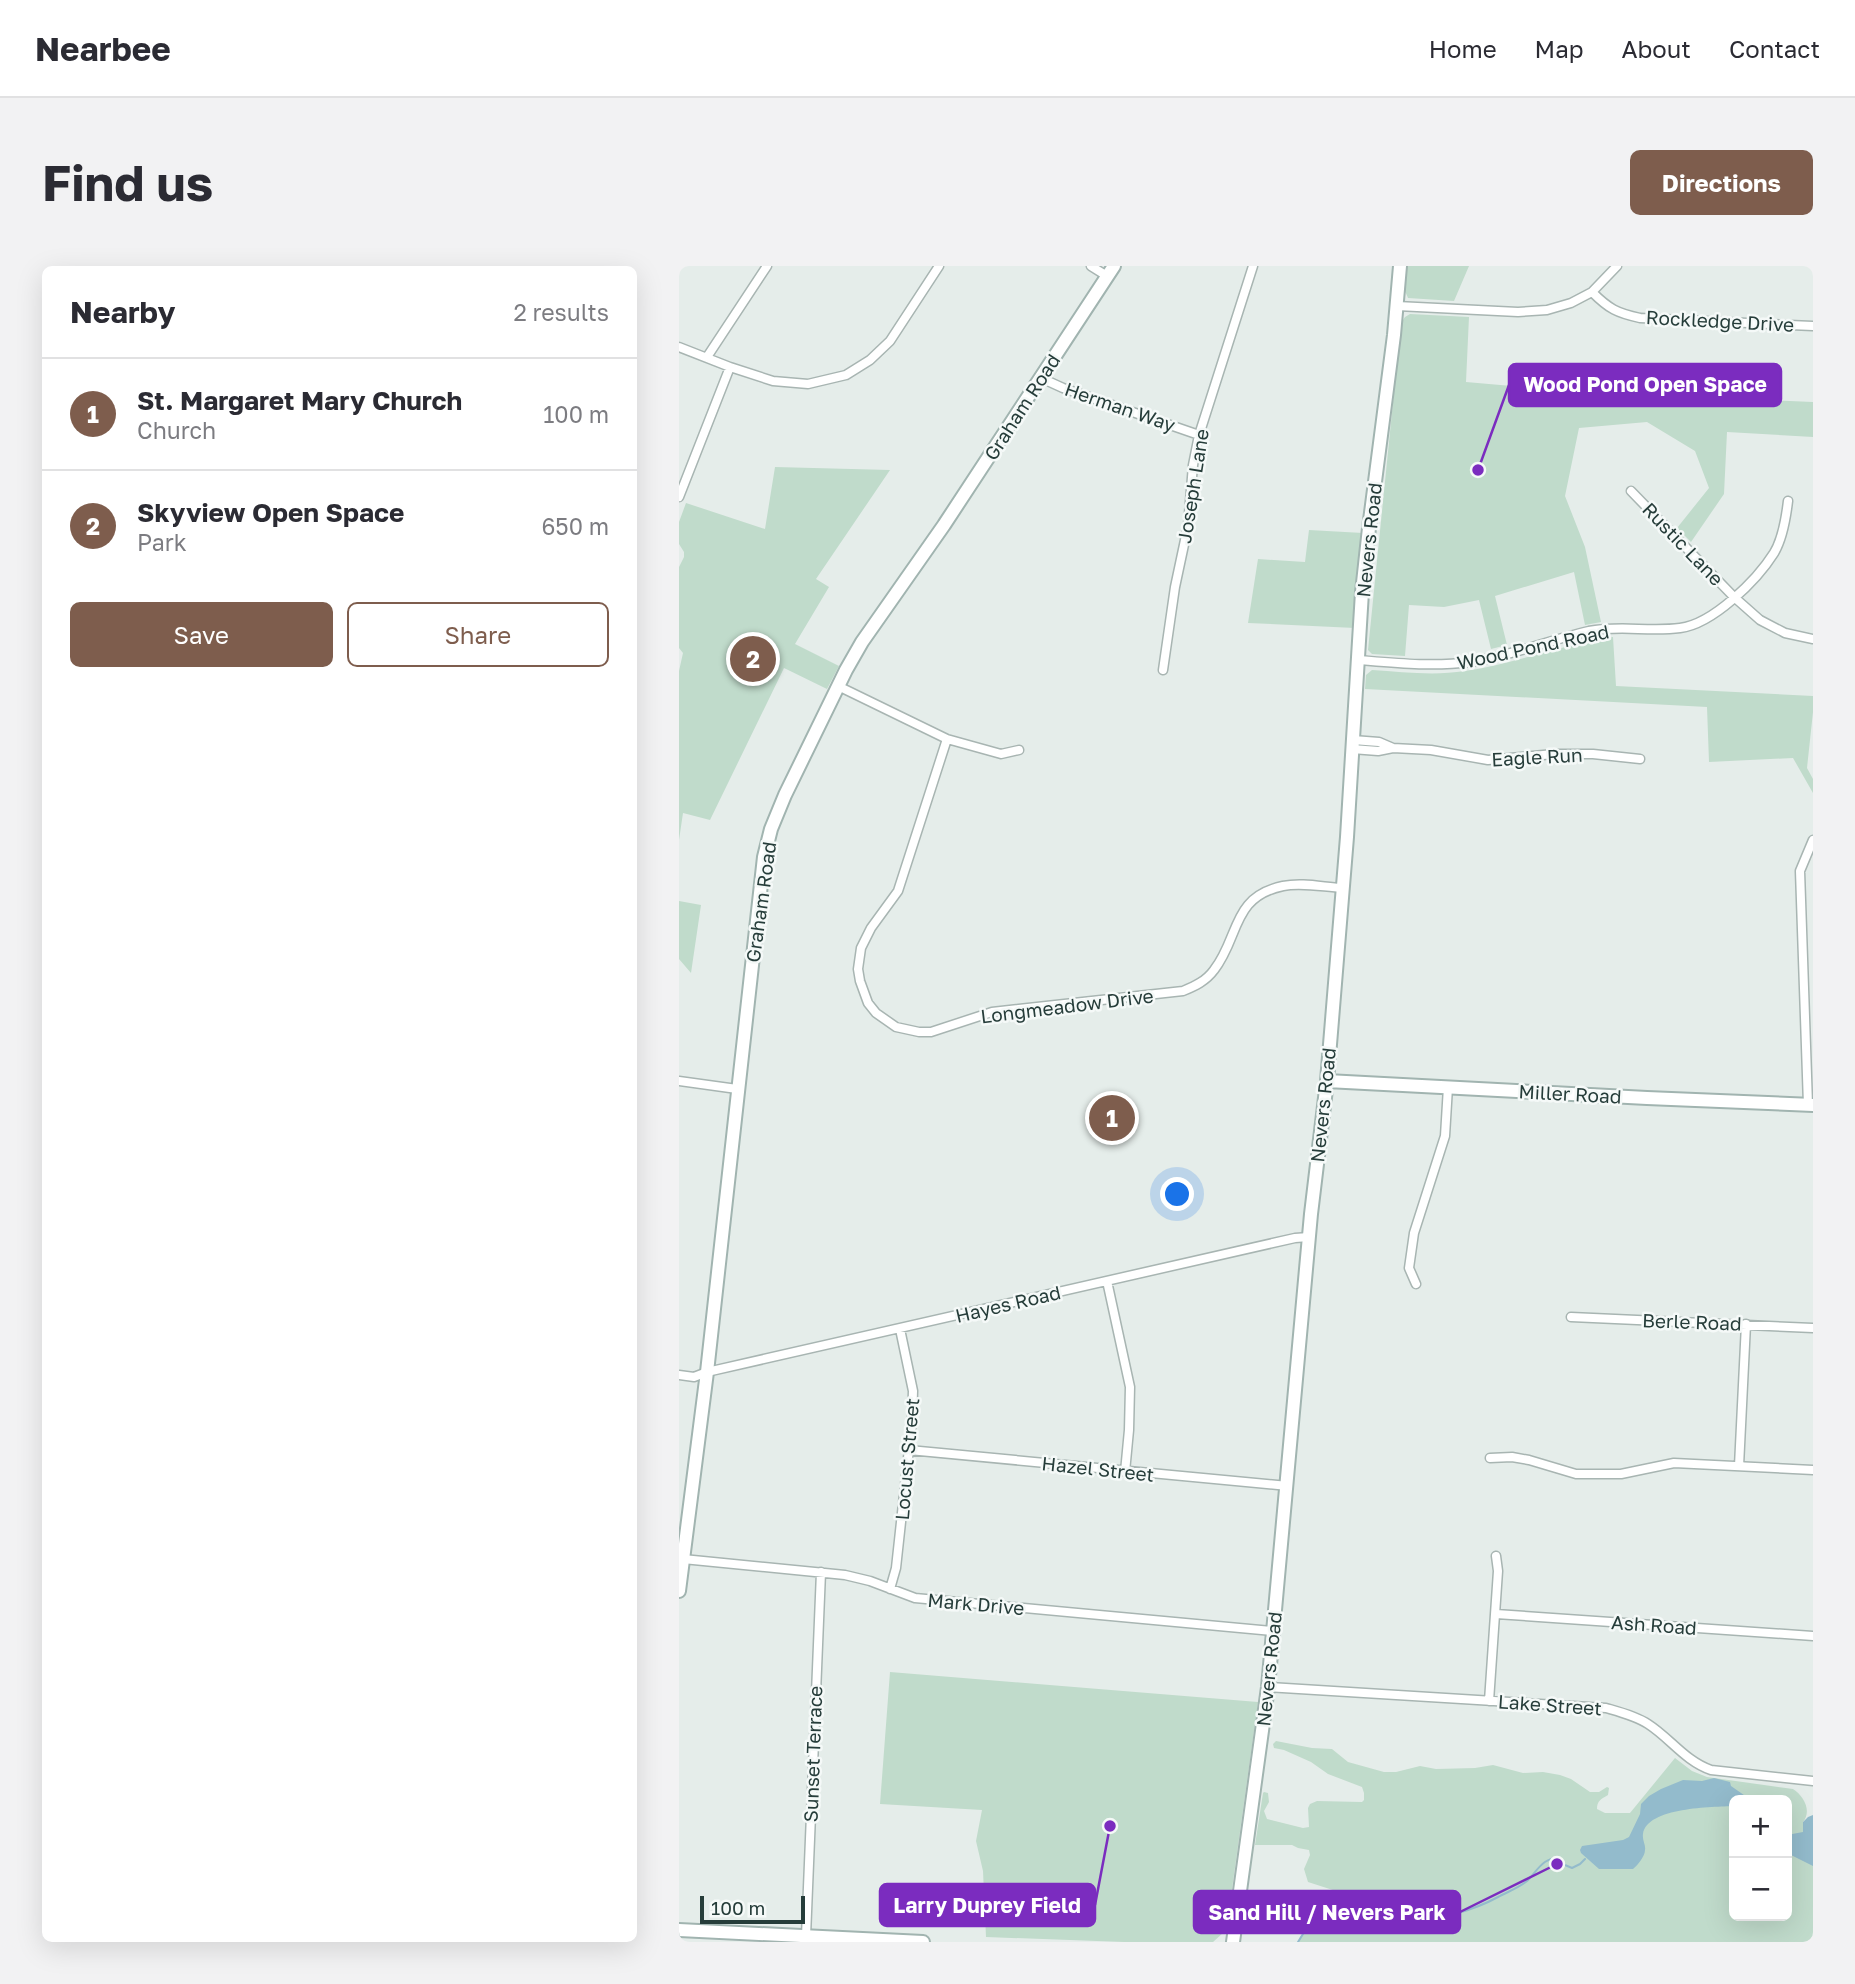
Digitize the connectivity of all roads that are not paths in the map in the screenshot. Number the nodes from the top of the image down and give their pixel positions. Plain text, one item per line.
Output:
1 (767, 266) edge
2 (939, 266) edge
3 (1091, 266) edge
4 (1253, 266) edge
5 (1400, 266) edge
6 (1617, 266) edge
7 (1111, 271) edge
8 (1593, 292) junction
9 (1397, 306) junction
10 (1813, 326) edge
11 (679, 347) edge
12 (706, 357) junction
13 (730, 367) junction
14 (1041, 378) junction
15 (1199, 435) junction
16 (1631, 491) dead end
17 (679, 497) edge
18 (1788, 501) dead end
19 (1734, 597) junction
20 (1813, 639) edge
21 (1358, 660) junction
22 (1163, 670) dead end
23 (838, 686) junction
24 (947, 739) junction
25 (1353, 744) junction
26 (1019, 750) dead end
27 (1640, 759) dead end
28 (1813, 840) edge
29 (1342, 888) junction
30 (679, 1081) edge
31 (1327, 1081) junction
32 (1448, 1087) junction
33 (737, 1089) junction
34 (1811, 1105) edge
35 (1309, 1237) junction
36 (1107, 1282) junction
37 (1416, 1284) dead end
38 (1571, 1317) dead end
39 (1746, 1324) junction
40 (1813, 1328) edge
41 (900, 1329) junction
42 (707, 1372) junction
43 (679, 1375) edge
44 (909, 1450) junction
45 (1490, 1458) dead end
46 (1739, 1466) junction
47 (1813, 1470) edge
48 (1125, 1472) junction
49 (1287, 1486) junction
50 (1496, 1556) dead end
51 (683, 1559) junction
52 (821, 1572) junction
53 (890, 1589) junction
54 (679, 1591) edge
55 (1496, 1614) junction
56 (1273, 1631) junction
57 (1813, 1636) edge
58 (1268, 1687) junction
59 (1489, 1701) junction
60 (1813, 1781) edge
61 (679, 1930) edge
62 (806, 1936) junction
63 (923, 1942) edge
64 (1233, 1942) edge

1 - 12 street
2 - 13 street
3 - 7 street
4 - 15 street, Joseph Lane
5 - 9 street, Nevers Road
6 - 8 street
7 - 14 street, Graham Road
8 - 9 street
8 - 10 street, Rockledge Drive
9 - 21 street, Nevers Road
11 - 12 street
12 - 13 street
13 - 17 street
14 - 15 street, Herman Way
14 - 23 street, Graham Road
15 - 22 street, Joseph Lane
16 - 19 street, Rustic Lane
18 - 19 street, Wood Pond Road
19 - 20 street
19 - 21 street, Wood Pond Road
21 - 25 street, Nevers Road
23 - 24 street
23 - 33 street, Graham Road
24 - 26 street
24 - 29 street, Longmeadow Drive
25 - 27 street, Eagle Run
25 - 29 street, Nevers Road
28 - 34 street
29 - 31 street, Nevers Road
30 - 33 street
31 - 32 street, Miller Road
31 - 35 street, Nevers Road
32 - 34 street, Miller Road
32 - 37 street
33 - 42 street, Graham Road
35 - 36 street, Hayes Road
35 - 49 street, Nevers Road
36 - 41 street, Hayes Road
36 - 48 street
38 - 39 street, Berle Road
39 - 40 street, Berle Road
39 - 46 street
41 - 42 street, Hayes Road
41 - 44 street, Locust Street
42 - 43 street, Hayes Road
42 - 51 street, Graham Road
44 - 48 street, Hazel Street
44 - 53 street, Locust Street
45 - 46 street
46 - 47 street
48 - 49 street, Hazel Street
49 - 56 street, Nevers Road
50 - 55 street
51 - 52 street, Mark Drive
51 - 54 street, Graham Road
52 - 53 street, Mark Drive
52 - 62 street, Sunset Terrace
53 - 56 street, Mark Drive
55 - 57 street, Ash Road
55 - 59 street
56 - 58 street, Nevers Road
58 - 59 street, Lake Street
58 - 64 street, Nevers Road
59 - 60 street, Lake Street
61 - 62 street
62 - 63 street

